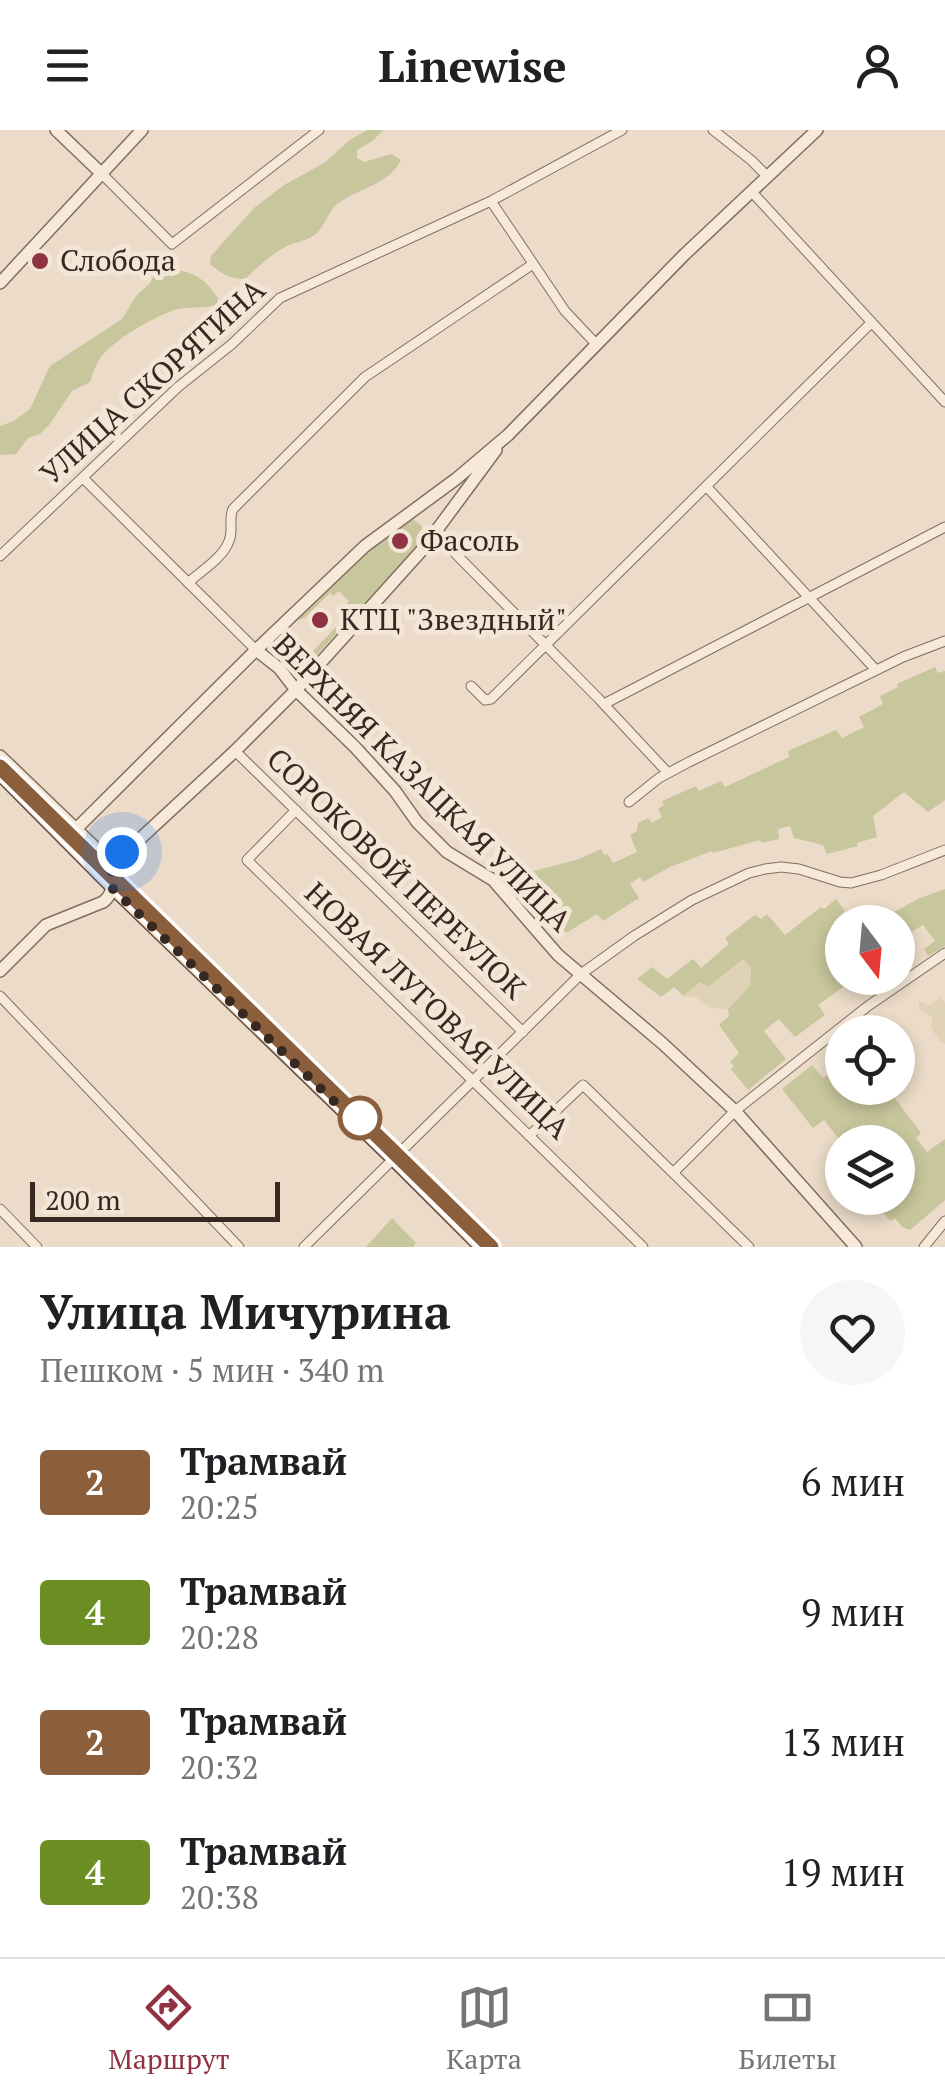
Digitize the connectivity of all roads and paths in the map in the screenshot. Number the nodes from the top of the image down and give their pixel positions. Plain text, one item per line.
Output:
1 (56, 130) edge
2 (142, 130) edge
3 (320, 130) edge
4 (622, 130) edge
5 (713, 130) edge
6 (817, 130) edge
7 (102, 174) junction
8 (767, 176) junction
9 (751, 191) junction
10 (491, 201) junction
11 (533, 264) junction
12 (0, 282) edge
13 (871, 322) junction
14 (596, 345) junction
15 (945, 402) edge
16 (508, 435) junction
17 (83, 478) junction
18 (706, 486) junction
19 (945, 527) edge
20 (435, 533) junction
21 (0, 556) edge
22 (188, 583) junction
23 (811, 597) junction
24 (945, 641) edge
25 (546, 645) junction
26 (256, 650) junction
27 (876, 670) junction
28 (471, 686) dead end
29 (296, 690) junction
30 (604, 704) junction
31 (235, 751) junction
32 (0, 756) edge
33 (668, 773) junction
34 (0, 774) edge
35 (630, 802) dead end
36 (296, 810) junction
37 (76, 829) junction
38 (137, 841) junction
39 (68, 842) junction
40 (945, 850) edge
41 (104, 856) junction
42 (112, 870) junction
43 (112, 888) junction
44 (945, 953) edge
45 (0, 971) edge
46 (581, 974) junction
47 (0, 996) edge
48 (523, 1032) junction
49 (471, 1080) junction
50 (735, 1111) junction
51 (529, 1136) junction
52 (392, 1158) junction
53 (674, 1172) junction
54 (0, 1209) edge
55 (945, 1221) edge
56 (36, 1247) edge
57 (239, 1247) edge
58 (304, 1247) edge
59 (480, 1247) edge
60 (642, 1247) edge
61 (749, 1247) edge
62 (856, 1247) edge
63 (924, 1247) edge

1 - 7 street
2 - 7 street
3 - 7 street
4 - 10 street, УЛИЦА СКОРЯТИНА
5 - 8 street
6 - 8 street
7 - 12 street
8 - 9 street
9 - 13 street
9 - 14 street
10 - 11 street
10 - 17 street, УЛИЦА СКОРЯТИНА
11 - 14 street
11 - 22 street
13 - 15 street
13 - 18 street
14 - 16 street
16 - 20 street
16 - 26 street
17 - 21 street, УЛИЦА СКОРЯТИНА
17 - 22 street, ВЕРХНЯЯ КАЗАЦКАЯ УЛИЦА
18 - 23 street
18 - 25 street
19 - 23 street
20 - 25 street
20 - 29 street
22 - 26 street, ВЕРХНЯЯ КАЗАЦКАЯ УЛИЦА
23 - 27 street
23 - 30 street
24 - 27 street
25 - 28 street
25 - 30 street
26 - 29 street, ВЕРХНЯЯ КАЗАЦКАЯ УЛИЦА
26 - 37 street
27 - 33 street
29 - 31 street
29 - 46 street, ВЕРХНЯЯ КАЗАЦКАЯ УЛИЦА
30 - 33 street
31 - 36 street, СОРОКОВОЙ ПЕРЕУЛОК
31 - 38 street
32 - 37 street
33 - 35 street
34 - 39 main road
36 - 48 street, СОРОКОВОЙ ПЕРЕУЛОК
36 - 49 street, НОВАЯ ЛУГОВАЯ УЛИЦА
37 - 39 street
37 - 41 street
38 - 41 street
38 - 42 street
39 - 41 street
39 - 43 main road
40 - 46 street
41 - 42 street
42 - 43 street
43 - 45 street
43 - 52 main road
44 - 50 street
46 - 48 street
46 - 50 street, ВЕРХНЯЯ КАЗАЦКАЯ УЛИЦА
47 - 57 street
48 - 49 street
49 - 51 street, НОВАЯ ЛУГОВАЯ УЛИЦА
49 - 52 street
50 - 53 street
50 - 62 street, ВЕРХНЯЯ КАЗАЦКАЯ УЛИЦА
51 - 53 street
51 - 60 street, НОВАЯ ЛУГОВАЯ УЛИЦА
52 - 58 street
52 - 59 main road
53 - 61 street
54 - 56 street
55 - 63 street

